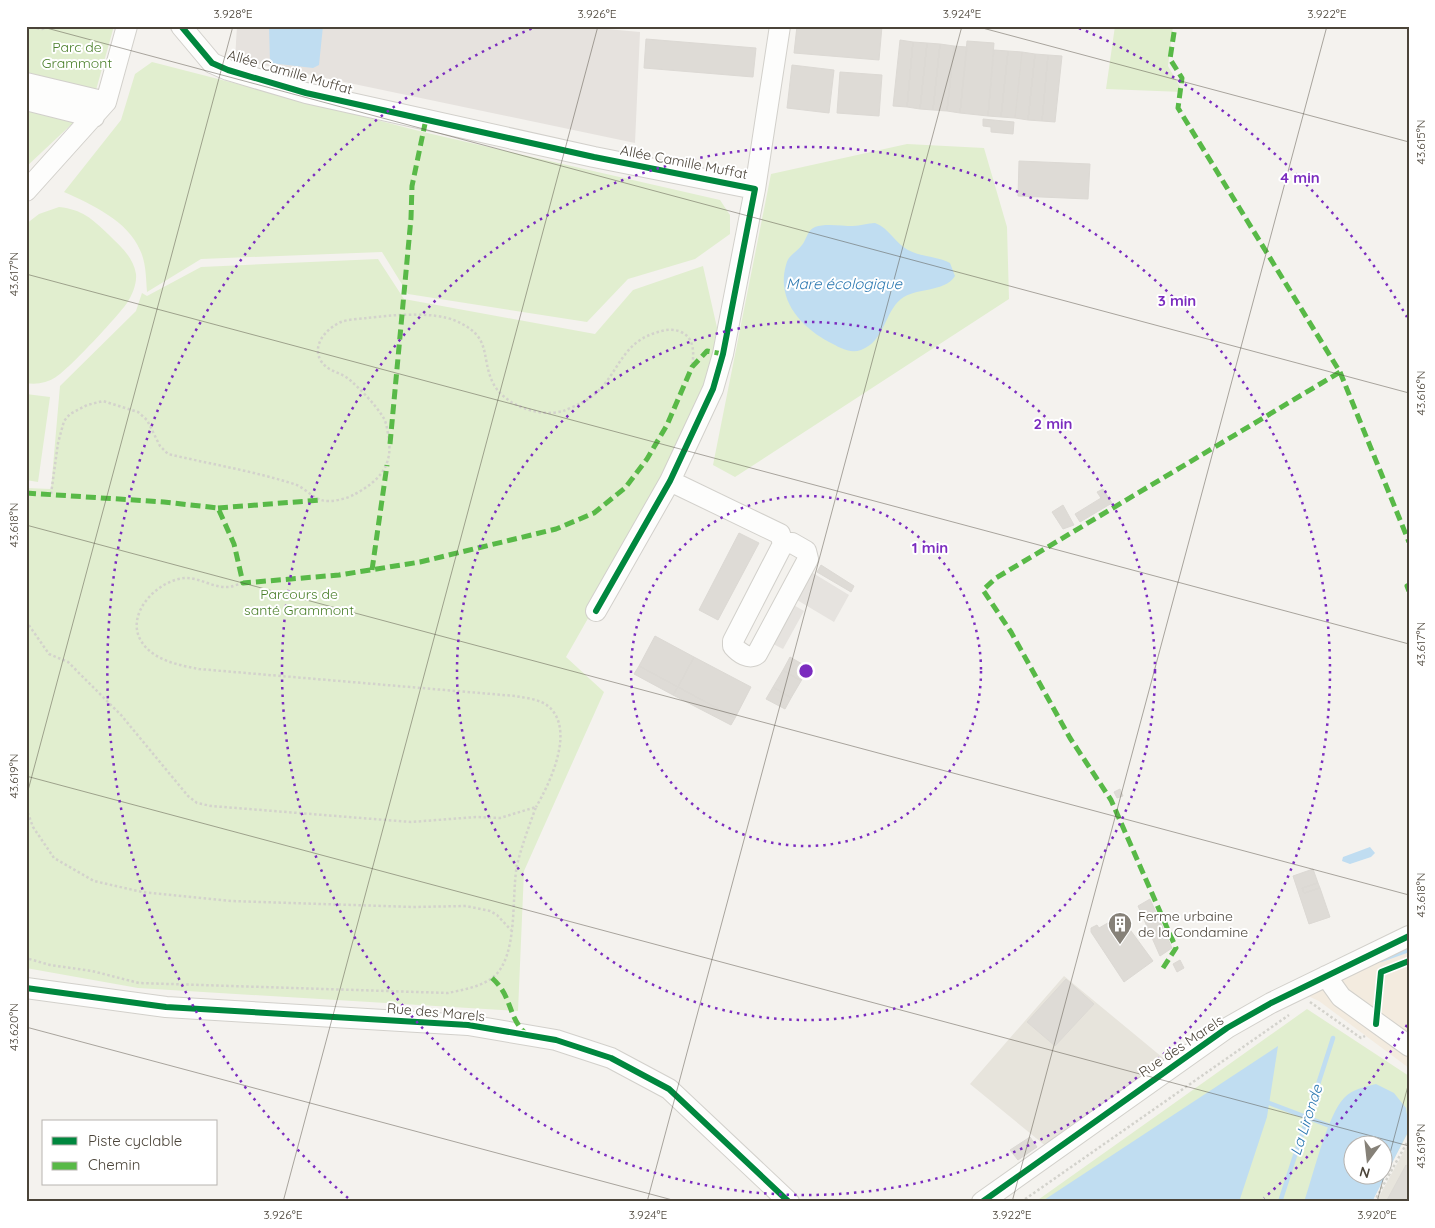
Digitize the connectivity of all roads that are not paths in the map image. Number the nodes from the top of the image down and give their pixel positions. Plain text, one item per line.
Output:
1 (127, 26) edge
2 (181, 26) edge
3 (780, 26) edge
4 (26, 83) edge
5 (26, 100) edge
6 (100, 110) junction
7 (755, 189) junction
8 (26, 191) edge
9 (670, 481) junction
10 (784, 544) junction
11 (596, 611) dead end
12 (1409, 936) edge
13 (1326, 976) junction
14 (26, 988) edge
15 (1409, 1046) edge
16 (789, 1202) edge
17 (982, 1202) edge

1 - 6 street
2 - 7 street, Allée Camille Muffat
3 - 7 street
4 - 6 street
5 - 6 street
6 - 8 street
7 - 9 street, Allée Camille Muffat
9 - 10 street
9 - 11 street, Allée Camille Muffat
10 - 10 street
12 - 13 street, Rue des Marels
13 - 15 street
13 - 17 street, Rue des Marels
14 - 16 street, Rue des Marels

